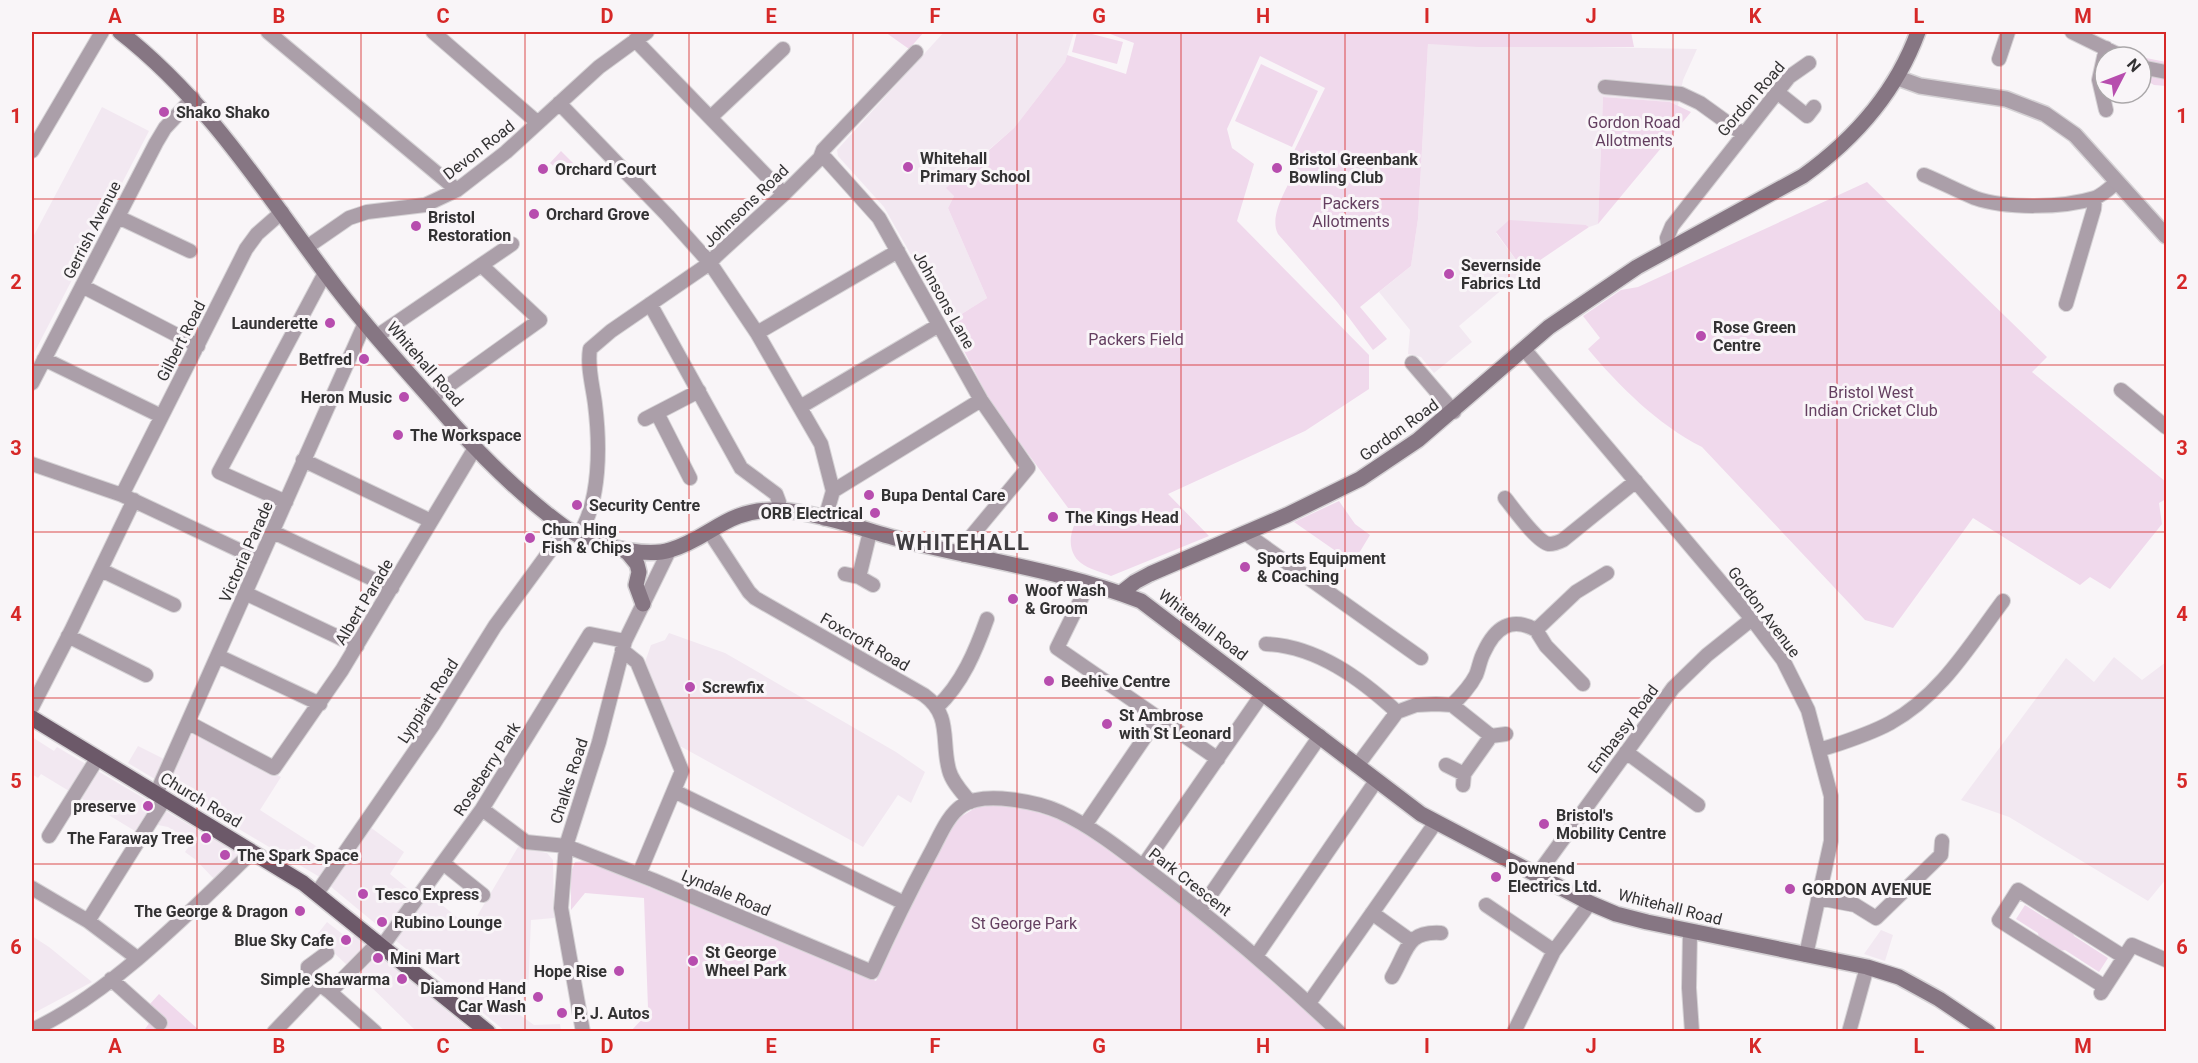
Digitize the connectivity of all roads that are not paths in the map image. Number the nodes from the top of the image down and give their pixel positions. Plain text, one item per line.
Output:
1 (102, 32) edge
2 (268, 32) edge
3 (433, 32) edge
4 (647, 32) edge
5 (1918, 32) edge
6 (2008, 32) edge
7 (2072, 32) edge
8 (128, 34) edge
9 (635, 40) junction
10 (2100, 45) edge
11 (783, 49) dead end
12 (916, 52) dead end
13 (1999, 59) dead end
14 (1809, 63) dead end
15 (1898, 78) junction
16 (1605, 87) dead end
17 (1777, 92) junction
18 (192, 98) junction
19 (559, 103) junction
20 (2105, 105) edge
21 (1814, 107) dead end
22 (2106, 110) dead end
23 (711, 117) junction
24 (538, 123) junction
25 (1743, 134) junction
26 (32, 151) edge
27 (820, 158) junction
28 (1924, 175) dead end
29 (2117, 182) junction
30 (457, 190) junction
31 (784, 194) junction
32 (2095, 198) junction
33 (282, 212) junction
34 (118, 217) junction
35 (2166, 236) edge
36 (512, 244) dead end
37 (308, 248) junction
38 (1669, 249) junction
39 (190, 251) dead end
40 (898, 251) junction
41 (710, 263) junction
42 (482, 265) junction
43 (325, 273) junction
44 (82, 286) junction
45 (650, 304) junction
46 (2066, 304) dead end
47 (365, 323) junction
48 (939, 325) junction
49 (757, 333) junction
50 (377, 336) junction
51 (198, 345) junction
52 (1524, 349) junction
53 (44, 359) junction
54 (1412, 363) dead end
55 (590, 366) joint
56 (32, 383) edge
57 (2121, 390) dead end
58 (699, 391) junction
59 (430, 398) junction
60 (981, 400) junction
61 (800, 407) junction
62 (1454, 412) junction
63 (161, 416) junction
64 (2166, 427) edge
65 (475, 448) junction
66 (303, 459) junction
67 (32, 464) edge
68 (690, 478) dead end
69 (1636, 481) junction
70 (833, 491) junction
71 (128, 498) junction
72 (1505, 498) dead end
73 (286, 502) junction
74 (779, 510) junction
75 (825, 519) junction
76 (431, 521) junction
77 (709, 531) junction
78 (273, 532) junction
79 (572, 532) junction
80 (870, 532) junction
81 (1245, 533) junction
82 (622, 549) junction
83 (669, 551) junction
84 (964, 555) junction
85 (260, 560) junction
86 (101, 570) junction
87 (1602, 581) dead end
88 (1085, 583) junction
89 (873, 585) dead end
90 (392, 588) junction
91 (245, 593) junction
92 (1121, 593) junction
93 (2003, 601) dead end
94 (643, 604) junction
95 (174, 605) dead end
96 (987, 619) dead end
97 (1752, 619) junction
98 (1536, 630) junction
99 (68, 636) junction
100 (1266, 644) dead end
101 (624, 645) junction
102 (357, 646) junction
103 (218, 656) junction
104 (1421, 657) dead end
105 (146, 675) dead end
106 (1583, 684) dead end
107 (1263, 693) junction
108 (320, 704) junction
109 (1452, 705) junction
110 (937, 707) junction
111 (1397, 712) junction
112 (32, 716) edge
113 (1155, 716) junction
114 (189, 723) junction
115 (1506, 734) dead end
116 (1320, 736) junction
117 (1491, 736) junction
118 (1820, 750) junction
119 (1626, 752) junction
120 (97, 759) junction
121 (1218, 759) junction
122 (1446, 765) dead end
123 (1358, 766) junction
124 (1376, 781) junction
125 (674, 791) junction
126 (160, 797) junction
127 (970, 802) junction
128 (1698, 805) dead end
129 (482, 809) junction
130 (1436, 822) junction
131 (1085, 825) junction
132 (49, 836) dead end
133 (1942, 841) dead end
134 (566, 846) junction
135 (252, 852) junction
136 (443, 863) junction
137 (1143, 866) junction
138 (639, 874) junction
139 (1537, 875) junction
140 (32, 888) edge
141 (317, 892) junction
142 (483, 895) dead end
143 (1818, 898) junction
144 (904, 903) junction
145 (1590, 903) junction
146 (1486, 905) dead end
147 (1200, 910) junction
148 (1372, 913) junction
149 (88, 921) junction
150 (1690, 932) junction
151 (1442, 933) dead end
152 (1411, 941) junction
153 (381, 944) junction
154 (1554, 951) junction
155 (327, 953) dead end
156 (1806, 955) junction
157 (1256, 956) junction
158 (2124, 957) junction
159 (137, 958) junction
160 (2166, 960) edge
161 (1867, 967) junction
162 (1392, 977) dead end
163 (111, 979) junction
164 (324, 989) junction
165 (1309, 1003) junction
166 (158, 1016) dead end
167 (32, 1030) edge
168 (274, 1032) edge
169 (375, 1032) edge
170 (488, 1032) edge
171 (583, 1032) edge
172 (1339, 1032) edge
173 (1514, 1032) edge
174 (1692, 1032) edge
175 (1849, 1032) edge
176 (1988, 1032) edge

1 - 26 street
2 - 30 street
3 - 24 street
4 - 9 street, Devon Road
5 - 15 main road, Gordon Road
6 - 13 street
7 - 10 street
8 - 18 main road, Whitehall Road
9 - 19 street, Devon Road
9 - 23 street
11 - 23 street
12 - 27 street, Johnsons Road
14 - 17 street, Gordon Road
15 - 29 street
15 - 38 main road, Gordon Road
16 - 25 street
17 - 21 street
17 - 25 street, Gordon Road
18 - 33 main road, Whitehall Road
18 - 34 street, Gerrish Avenue
19 - 24 street, Devon Road
19 - 41 street
20 - 22 street
23 - 31 street
24 - 30 street, Devon Road
25 - 38 street, Gordon Road
27 - 31 street, Johnsons Road
27 - 40 street, Johnsons Lane
28 - 32 street
29 - 32 street
29 - 35 street
30 - 37 street, Devon Road
31 - 41 street, Johnsons Road
32 - 46 street
33 - 37 main road, Whitehall Road
33 - 51 street, Gilbert Road
34 - 39 street
34 - 44 street, Gerrish Avenue
36 - 42 street
37 - 43 main road, Whitehall Road
38 - 52 main road, Gordon Road
40 - 48 street, Johnsons Lane
40 - 49 street
41 - 45 street, Johnsons Road
41 - 49 street
42 - 50 street
42 - 59 street
43 - 47 main road, Whitehall Road
43 - 73 street
44 - 51 street
44 - 53 street, Gerrish Avenue
45 - 55 street, Johnsons Road
45 - 58 street
47 - 50 main road, Whitehall Road
47 - 66 street, Victoria Parade
48 - 60 street, Johnsons Lane
48 - 61 street
49 - 61 street
50 - 59 main road, Whitehall Road
51 - 63 street, Gilbert Road
52 - 62 main road, Gordon Road
52 - 69 street, Gordon Avenue
53 - 56 street, Gerrish Avenue
53 - 63 street
54 - 62 street
55 - 79 street, Lyppiatt Road
57 - 64 street
58 - 68 street
58 - 74 street
59 - 65 main road, Whitehall Road
60 - 70 street
60 - 84 street, Johnsons Lane
61 - 70 street
62 - 81 main road, Gordon Road
63 - 71 street, Gilbert Road
65 - 76 street, Albert Parade
65 - 79 main road, Whitehall Road
66 - 73 street, Victoria Parade
66 - 76 street
67 - 71 street
69 - 72 street
69 - 97 street, Gordon Avenue
70 - 75 street
71 - 85 street
71 - 86 street, Gilbert Road
73 - 78 street, Victoria Parade
74 - 75 main road, Whitehall Road
74 - 77 main road, Whitehall Road
75 - 80 main road, Whitehall Road
76 - 90 street, Albert Parade
77 - 83 main road, Whitehall Road
77 - 110 street, Foxcroft Road
78 - 85 street, Victoria Parade
78 - 90 street
79 - 82 main road, Whitehall Road
79 - 141 street, Lyppiatt Road
80 - 84 main road, Whitehall Road
80 - 89 street
81 - 92 main road, Gordon Road
81 - 104 street
82 - 83 main road, Whitehall Road
82 - 94 main road
83 - 94 street, Chalks Road
84 - 88 main road, Whitehall Road
85 - 91 street, Victoria Parade
86 - 95 street
86 - 99 street, Gilbert Road
87 - 98 street
88 - 92 main road, Whitehall Road
88 - 113 street
90 - 102 street, Albert Parade
91 - 102 street
91 - 103 street, Victoria Parade
92 - 107 main road, Whitehall Road
93 - 118 street
94 - 101 street, Chalks Road
96 - 110 street
97 - 118 street, Gordon Avenue
97 - 119 street, Embassy Road
98 - 106 street
98 - 109 street
99 - 105 street
99 - 112 street, Gilbert Road
100 - 111 street
101 - 125 street
101 - 129 street, Roseberry Park
101 - 134 street, Chalks Road
102 - 108 street, Albert Parade
103 - 108 street
103 - 114 street, Victoria Parade
107 - 116 main road, Whitehall Road
107 - 121 street
108 - 114 street, Albert Parade
109 - 111 street
109 - 117 street
110 - 127 street
111 - 123 street
112 - 120 main road, Church Road
113 - 121 street
113 - 131 street
114 - 126 street, Victoria Parade
115 - 117 street
116 - 123 main road, Whitehall Road
116 - 147 street
117 - 122 street
118 - 143 street, Gordon Avenue
119 - 128 street
119 - 139 street, Embassy Road
120 - 126 main road, Church Road
120 - 132 street
121 - 137 street
123 - 124 main road, Whitehall Road
124 - 130 main road, Whitehall Road
124 - 157 street
125 - 138 street
125 - 144 street
126 - 135 main road, Church Road
126 - 149 street, Victoria Parade
127 - 131 street, Park Crescent
127 - 144 street
129 - 134 street, Lyndale Road
129 - 136 street, Roseberry Park
130 - 139 main road, Whitehall Road
130 - 148 street
131 - 137 street, Park Crescent
133 - 143 street
134 - 138 street, Lyndale Road
134 - 171 street, Chalks Road
135 - 141 main road, Church Road
135 - 159 street
136 - 142 street
136 - 153 street, Roseberry Park
137 - 147 street, Park Crescent
138 - 144 street, Lyndale Road
139 - 145 main road, Whitehall Road
140 - 149 street
141 - 153 main road, Church Road
143 - 156 street, Gordon Avenue
145 - 150 main road, Whitehall Road
145 - 154 street
146 - 154 street
147 - 157 street, Park Crescent
148 - 152 street
148 - 165 street
149 - 159 street
150 - 156 main road, Whitehall Road
150 - 174 street
151 - 152 street
152 - 162 street
153 - 164 street, Roseberry Park
153 - 170 main road, Church Road
154 - 173 street
155 - 164 street
156 - 161 main road, Whitehall Road
157 - 165 street, Park Crescent
158 - 158 street
158 - 160 street
159 - 163 street
161 - 175 street
161 - 176 main road, Whitehall Road
163 - 166 street
163 - 167 street
164 - 168 street, Roseberry Park
164 - 169 street
165 - 172 street, Park Crescent

